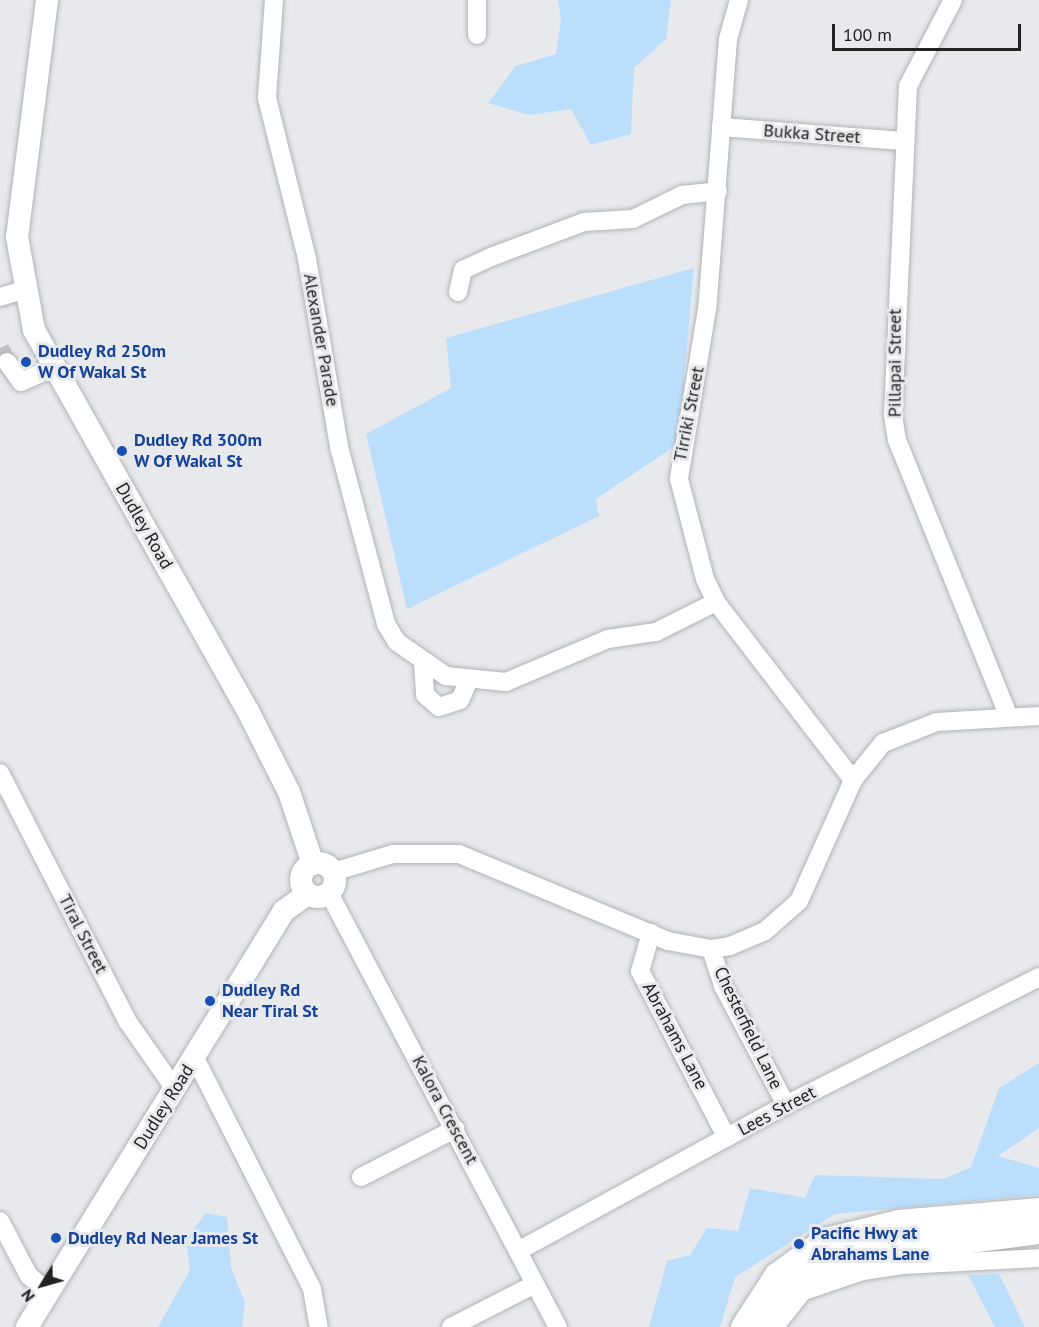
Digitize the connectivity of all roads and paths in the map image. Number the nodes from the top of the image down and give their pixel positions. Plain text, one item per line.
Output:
1 (47, 0) edge
2 (274, 0) edge
3 (477, 0) edge
4 (739, 0) edge
5 (953, 0) edge
6 (477, 35) dead end
7 (721, 127) junction
8 (903, 141) junction
9 (717, 192) junction
10 (23, 290) junction
11 (458, 291) dead end
12 (0, 297) edge
13 (7, 362) tunnel mouth
14 (53, 368) junction
15 (716, 602) junction
16 (423, 664) junction
17 (468, 682) junction
18 (1039, 716) edge
19 (1009, 717) junction
20 (0, 773) edge
21 (853, 780) junction
22 (320, 881) junction
23 (651, 933) junction
24 (711, 949) junction
25 (1039, 977) edge
26 (195, 1058) junction
27 (175, 1089) junction
28 (786, 1106) junction
29 (455, 1129) junction
30 (728, 1138) junction
31 (361, 1177) dead end
32 (1039, 1211) edge
33 (0, 1221) edge
34 (1039, 1230) edge
35 (518, 1251) junction
36 (1039, 1258) edge
37 (536, 1284) junction
38 (48, 1292) junction
39 (790, 1295) junction
40 (27, 1327) edge
41 (319, 1327) edge
42 (451, 1327) edge
43 (558, 1327) edge
44 (744, 1327) edge
45 (768, 1327) edge

1 - 10 main road, Dudley Road
2 - 16 street, Alexander Parade
3 - 6 street
4 - 7 street, Tirriki Street
5 - 8 street, Pillapai Street
7 - 8 street, Bukka Street
7 - 9 street, Tirriki Street
8 - 19 street, Pillapai Street
9 - 11 street
9 - 15 street, Tirriki Street
10 - 12 street
10 - 14 main road, Dudley Road
13 - 14 street
14 - 22 main road, Dudley Road
15 - 17 street, Alexander Parade
15 - 21 street, Tirriki Street
16 - 17 street, Alexander Parade
16 - 17 street
18 - 19 street
19 - 21 street
20 - 27 street, Tiral Street
21 - 24 street
22 - 23 street
22 - 26 main road, Dudley Road
22 - 29 street, Kalora Crescent
23 - 24 street
23 - 30 street, Abrahams Lane
24 - 28 street, Chesterfield Lane
25 - 28 street, Lees Street
26 - 27 main road, Dudley Road
26 - 41 street
27 - 38 main road, Dudley Road
28 - 30 street, Lees Street
29 - 31 street
29 - 35 street, Kalora Crescent
30 - 35 street, Lees Street
32 - 44 highway
33 - 38 street
34 - 39 highway
35 - 37 street, Kalora Crescent
36 - 39 street
37 - 42 street
37 - 43 street, Kalora Crescent
38 - 40 main road, Dudley Road
39 - 45 highway

